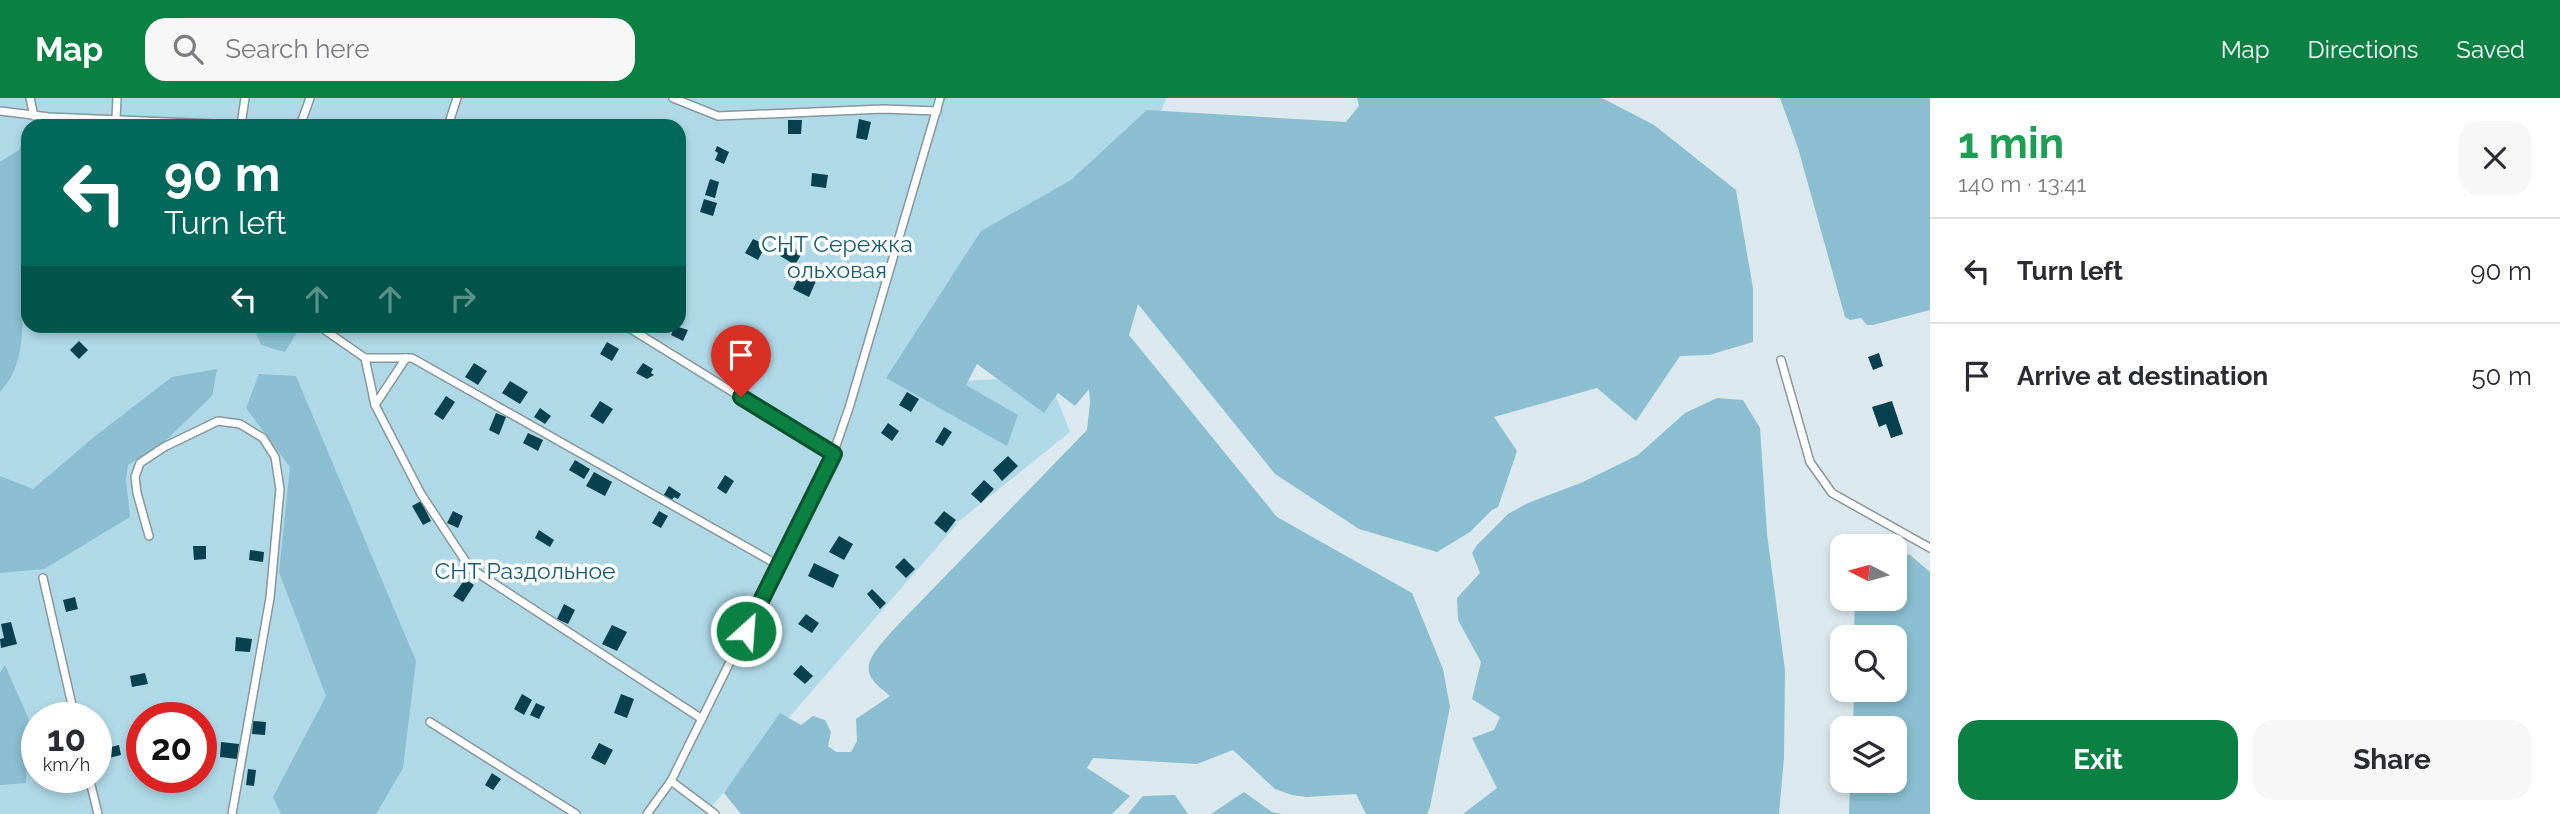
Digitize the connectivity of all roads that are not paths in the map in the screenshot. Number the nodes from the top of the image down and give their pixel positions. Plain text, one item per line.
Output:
1 (30, 98) edge
2 (117, 98) edge
3 (245, 98) edge
4 (310, 98) edge
5 (457, 98) edge
6 (673, 98) edge
7 (940, 98) edge
8 (0, 111) edge
9 (937, 111) junction
10 (34, 116) junction
11 (116, 118) junction
12 (134, 119) edge
13 (242, 119) edge
14 (302, 119) edge
15 (450, 119) edge
16 (330, 333) edge
17 (637, 333) edge
18 (365, 358) junction
19 (406, 358) junction
20 (1781, 360) dead end
21 (375, 405) junction
22 (834, 454) junction
23 (149, 536) dead end
24 (1930, 548) edge
25 (778, 565) junction
26 (43, 578) dead end
27 (71, 702) edge
28 (702, 719) junction
29 (430, 722) dead end
30 (671, 781) junction
31 (93, 793) edge
32 (98, 814) edge
33 (232, 814) edge
34 (576, 814) edge
35 (647, 814) edge
36 (715, 814) edge

1 - 10 lane
2 - 11 lane
3 - 13 lane
4 - 14 lane
5 - 15 lane
6 - 9 lane
7 - 9 lane
8 - 10 lane
9 - 22 lane
10 - 11 lane
11 - 12 lane
16 - 18 lane
17 - 22 lane
18 - 19 lane
18 - 21 lane
19 - 21 lane
19 - 25 lane
20 - 24 lane
21 - 28 lane
22 - 25 lane
23 - 33 lane
25 - 28 lane
26 - 27 lane
28 - 30 lane
29 - 34 lane
30 - 35 lane
30 - 36 lane
31 - 32 lane

